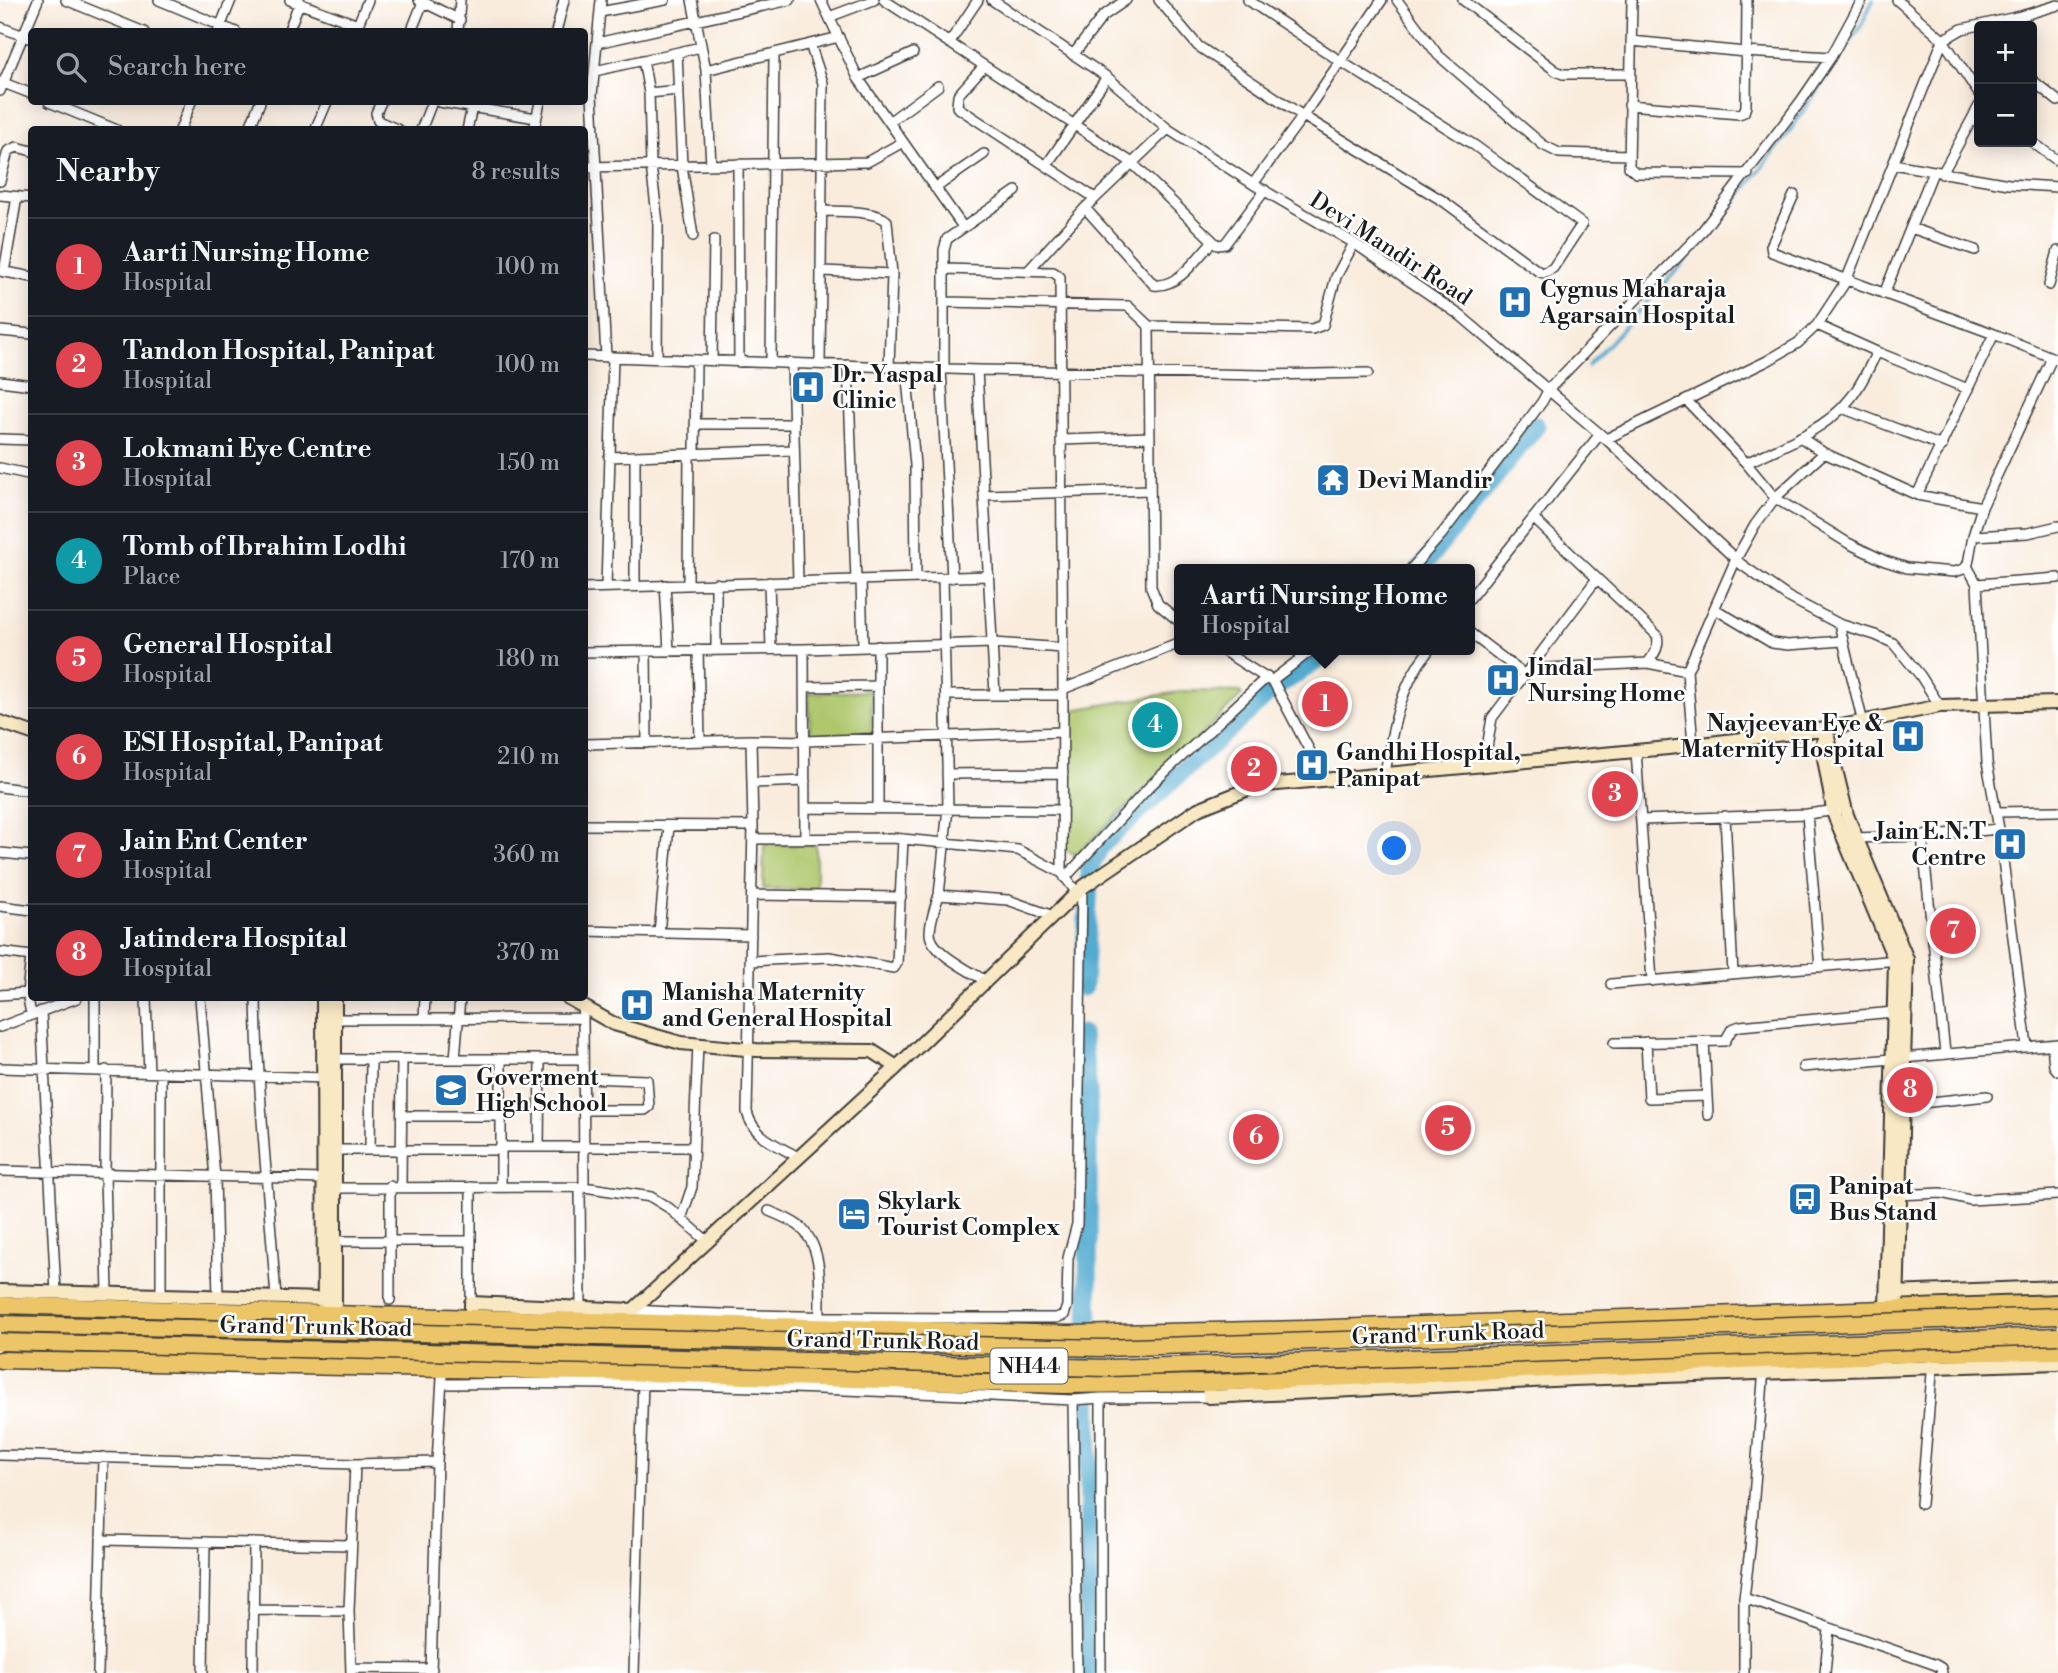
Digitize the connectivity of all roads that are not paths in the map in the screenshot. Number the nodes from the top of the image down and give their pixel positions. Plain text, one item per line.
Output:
1 (38, 0) edge
2 (66, 0) edge
3 (159, 0) edge
4 (231, 0) edge
5 (368, 0) edge
6 (460, 0) edge
7 (564, 0) edge
8 (601, 0) edge
9 (665, 0) edge
10 (692, 0) edge
11 (790, 0) edge
12 (821, 0) edge
13 (874, 0) edge
14 (884, 0) edge
15 (978, 0) edge
16 (992, 0) edge
17 (1126, 0) edge
18 (1159, 0) edge
19 (1248, 0) edge
20 (1368, 0) edge
21 (1396, 0) edge
22 (1463, 0) edge
23 (1632, 0) edge
24 (1747, 0) edge
25 (1862, 0) edge
26 (1896, 0) edge
27 (1915, 0) edge
28 (297, 1) edge
29 (421, 1) edge
30 (1380, 3) edge
31 (2058, 5) edge
32 (1910, 10) junction
33 (600, 12) junction
34 (829, 17) junction
35 (460, 20) junction
36 (696, 21) junction
37 (0, 27) edge
38 (30, 28) edge
39 (134, 28) edge
40 (218, 28) edge
41 (220, 28) edge
42 (289, 28) edge
43 (356, 28) edge
44 (412, 28) edge
45 (459, 28) edge
46 (557, 28) edge
47 (839, 37) junction
48 (27, 38) edge
49 (1942, 40) junction
50 (1631, 41) junction
51 (597, 43) junction
52 (949, 43) junction
53 (810, 44) junction
54 (701, 47) junction
55 (1745, 52) junction
56 (677, 53) junction
57 (774, 53) junction
58 (913, 53) dead end
59 (1073, 55) junction
60 (1831, 57) junction
61 (643, 60) junction
62 (1340, 61) junction
63 (984, 66) junction
64 (706, 70) junction
65 (595, 71) junction
66 (1630, 74) junction
67 (1107, 77) junction
68 (858, 78) junction
69 (2037, 84) edge
70 (1, 85) edge
71 (938, 86) dead end
72 (1974, 87) edge
73 (679, 90) junction
74 (28, 93) edge
75 (649, 93) junction
76 (2058, 101) edge
77 (56, 105) edge
78 (186, 105) edge
79 (259, 105) edge
80 (326, 105) edge
81 (380, 105) edge
82 (431, 105) edge
83 (459, 105) edge
84 (539, 105) edge
85 (1629, 105) junction
86 (472, 107) junction
87 (1974, 114) edge
88 (1303, 116) junction
89 (536, 118) junction
90 (889, 122) junction
91 (1074, 125) junction
92 (107, 126) edge
93 (181, 126) edge
94 (251, 126) edge
95 (317, 126) edge
96 (390, 126) edge
97 (423, 126) edge
98 (468, 126) edge
99 (535, 126) edge
100 (1168, 129) junction
101 (903, 142) junction
102 (2037, 146) edge
103 (28, 150) edge
104 (984, 154) dead end
105 (1629, 155) junction
106 (2058, 161) edge
107 (824, 162) junction
108 (1131, 163) junction
109 (738, 164) junction
110 (774, 164) junction
111 (1894, 164) junction
112 (711, 165) junction
113 (651, 166) junction
114 (682, 166) junction
115 (1046, 166) junction
116 (588, 167) edge
117 (598, 167) junction
118 (1938, 173) junction
119 (1748, 174) junction
120 (0, 181) edge
121 (1253, 184) junction
122 (2058, 187) edge
123 (935, 188) junction
124 (1265, 190) junction
125 (1016, 191) dead end
126 (0, 195) edge
127 (1794, 195) dead end
128 (17, 197) junction
129 (28, 198) edge
130 (1095, 198) junction
131 (1085, 208) junction
132 (823, 211) junction
133 (963, 227) junction
134 (1911, 228) junction
135 (693, 236) dead end
136 (714, 240) dead end
137 (1212, 243) junction
138 (1354, 243) junction
139 (1975, 250) dead end
140 (2058, 251) edge
141 (944, 269) junction
142 (822, 271) junction
143 (1027, 271) junction
144 (2, 272) edge
145 (892, 274) junction
146 (28, 276) edge
147 (1846, 281) junction
148 (2049, 285) dead end
149 (1884, 294) junction
150 (945, 302) junction
151 (1062, 305) junction
152 (1817, 324) junction
153 (1149, 326) junction
154 (0, 331) edge
155 (28, 334) edge
156 (1994, 334) junction
157 (1877, 352) junction
158 (588, 356) edge
159 (609, 357) junction
160 (657, 359) junction
161 (2055, 359) edge
162 (696, 360) junction
163 (712, 361) junction
164 (739, 362) junction
165 (771, 363) junction
166 (792, 363) junction
167 (820, 365) junction
168 (848, 365) junction
169 (889, 367) junction
170 (906, 367) junction
171 (942, 368) junction
172 (977, 370) junction
173 (1060, 371) junction
174 (1149, 373) junction
175 (1368, 373) dead end
176 (0, 381) edge
177 (28, 384) edge
178 (1968, 388) junction
179 (1549, 389) junction
180 (1687, 401) junction
181 (1842, 408) junction
182 (695, 424) junction
183 (794, 424) junction
184 (1603, 436) junction
185 (1150, 437) junction
186 (1800, 437) junction
187 (0, 439) edge
188 (28, 440) edge
189 (1061, 440) junction
190 (1942, 446) junction
191 (794, 450) junction
192 (1824, 453) junction
193 (692, 454) junction
194 (635, 456) junction
195 (609, 457) junction
196 (1746, 463) junction
197 (0, 468) edge
198 (28, 474) edge
199 (1150, 490) junction
200 (1061, 493) junction
201 (985, 495) junction
202 (1917, 495) junction
203 (1775, 498) junction
204 (1982, 508) junction
205 (1533, 519) junction
206 (2058, 526) edge
207 (1973, 536) junction
208 (1736, 559) junction
209 (1415, 564) edge
210 (1967, 566) junction
211 (989, 576) junction
212 (948, 578) junction
213 (2058, 578) edge
214 (916, 579) junction
215 (859, 580) junction
216 (1596, 580) junction
217 (798, 581) junction
218 (769, 582) junction
219 (716, 583) junction
220 (688, 584) junction
221 (1977, 584) junction
222 (665, 585) junction
223 (635, 586) junction
224 (606, 587) junction
225 (588, 588) edge
226 (1475, 592) edge
227 (1715, 609) junction
228 (1174, 617) edge
229 (1839, 624) junction
230 (1475, 636) edge
231 (1842, 641) junction
232 (993, 643) junction
233 (945, 644) junction
234 (1174, 645) edge
235 (878, 646) junction
236 (863, 647) junction
237 (1063, 648) junction
238 (771, 649) junction
239 (804, 649) junction
240 (669, 650) junction
241 (698, 650) junction
242 (716, 650) junction
243 (646, 651) junction
244 (588, 652) edge
245 (1230, 655) edge
246 (1304, 655) edge
247 (1425, 655) edge
248 (1648, 663) junction
249 (1687, 671) junction
250 (1527, 672) junction
251 (1271, 680) junction
252 (878, 686) junction
253 (804, 687) junction
254 (1063, 692) junction
255 (946, 695) junction
256 (995, 695) junction
257 (2058, 703) edge
258 (1985, 705) junction
259 (1940, 706) junction
260 (0, 722) edge
261 (1863, 723) junction
262 (1826, 729) junction
263 (28, 732) edge
264 (1063, 732) junction
265 (947, 736) junction
266 (878, 738) junction
267 (751, 740) junction
268 (699, 741) junction
269 (804, 741) junction
270 (647, 743) junction
271 (588, 744) edge
272 (1693, 745) junction
273 (1636, 751) junction
274 (1484, 765) junction
275 (947, 774) junction
276 (1063, 774) junction
277 (1385, 774) junction
278 (1325, 780) junction
279 (805, 781) junction
280 (752, 783) junction
281 (0, 787) edge
282 (28, 790) edge
283 (878, 807) junction
284 (805, 808) junction
285 (948, 808) junction
286 (1062, 810) junction
287 (1839, 810) junction
288 (2058, 811) edge
289 (1996, 812) junction
290 (1807, 814) junction
291 (1726, 816) junction
292 (1640, 821) junction
293 (588, 825) edge
294 (669, 826) junction
295 (753, 826) junction
296 (1999, 829) junction
297 (1922, 836) junction
298 (1850, 838) junction
299 (753, 839) junction
300 (805, 839) junction
301 (903, 839) junction
302 (946, 844) junction
303 (0, 853) edge
304 (28, 856) edge
305 (1064, 875) junction
306 (1081, 889) junction
307 (752, 895) junction
308 (939, 895) junction
309 (901, 897) junction
310 (0, 906) edge
311 (28, 910) edge
312 (1053, 916) junction
313 (588, 931) edge
314 (659, 933) junction
315 (751, 935) junction
316 (0, 952) edge
317 (28, 956) edge
318 (1901, 960) junction
319 (751, 961) junction
320 (1820, 967) junction
321 (1733, 974) junction
322 (986, 981) junction
323 (1652, 981) junction
324 (28, 984) edge
325 (1611, 984) dead end
326 (27, 993) junction
327 (0, 995) edge
328 (28, 998) edge
329 (29, 1001) edge
330 (69, 1001) edge
331 (95, 1001) edge
332 (146, 1001) edge
333 (200, 1001) edge
334 (256, 1001) edge
335 (323, 1001) edge
336 (335, 1001) edge
337 (425, 1001) edge
338 (460, 1001) edge
339 (571, 1001) edge
340 (41, 1011) junction
341 (583, 1012) junction
342 (1895, 1012) junction
343 (31, 1014) junction
344 (335, 1019) junction
345 (424, 1019) junction
346 (458, 1019) junction
347 (0, 1027) edge
348 (1704, 1041) junction
349 (1646, 1042) junction
350 (698, 1044) junction
351 (1614, 1044) dead end
352 (2055, 1045) edge
353 (2027, 1046) junction
354 (749, 1049) junction
355 (1945, 1053) junction
356 (1899, 1057) junction
357 (335, 1059) junction
358 (371, 1059) junction
359 (402, 1059) junction
360 (455, 1059) junction
361 (501, 1059) junction
362 (540, 1059) junction
363 (583, 1059) junction
364 (1803, 1067) dead end
365 (0, 1068) edge
366 (43, 1068) junction
367 (897, 1068) junction
368 (95, 1070) junction
369 (106, 1070) junction
370 (2058, 1071) edge
371 (149, 1072) junction
372 (161, 1072) junction
373 (205, 1074) junction
374 (258, 1076) junction
375 (329, 1078) junction
376 (583, 1078) junction
377 (1707, 1096) junction
378 (1987, 1096) dead end
379 (1903, 1105) junction
380 (584, 1110) junction
381 (1708, 1115) dead end
382 (402, 1116) junction
383 (501, 1116) junction
384 (539, 1147) junction
385 (584, 1147) junction
386 (693, 1147) junction
387 (501, 1148) junction
388 (335, 1150) junction
389 (370, 1150) junction
390 (401, 1150) junction
391 (798, 1157) junction
392 (0, 1171) edge
393 (48, 1172) junction
394 (105, 1174) junction
395 (160, 1176) junction
396 (215, 1178) junction
397 (268, 1178) junction
398 (328, 1185) junction
399 (390, 1186) junction
400 (401, 1186) junction
401 (471, 1186) junction
402 (501, 1187) junction
403 (582, 1187) junction
404 (1895, 1195) junction
405 (2058, 1195) edge
406 (769, 1211) dead end
407 (681, 1219) junction
408 (336, 1241) junction
409 (390, 1241) junction
410 (471, 1241) junction
411 (706, 1241) junction
412 (2058, 1287) edge
413 (0, 1291) edge
414 (56, 1292) junction
415 (108, 1293) junction
416 (162, 1295) junction
417 (218, 1297) junction
418 (276, 1298) junction
419 (390, 1300) dead end
420 (1892, 1300) junction
421 (2058, 1303) edge
422 (0, 1305) edge
423 (581, 1307) junction
424 (328, 1308) junction
425 (471, 1310) junction
426 (633, 1310) junction
427 (2058, 1316) edge
428 (620, 1322) junction
429 (820, 1322) junction
430 (0, 1324) edge
431 (1340, 1327) junction
432 (2058, 1336) edge
433 (0, 1342) edge
434 (2058, 1351) edge
435 (0, 1360) edge
436 (1932, 1360) junction
437 (2058, 1363) edge
438 (330, 1367) junction
439 (1764, 1367) junction
440 (615, 1373) junction
441 (443, 1377) junction
442 (1341, 1377) junction
443 (643, 1379) junction
444 (823, 1385) junction
445 (1208, 1390) junction
446 (1103, 1394) junction
447 (1074, 1395) junction
448 (0, 1455) edge
449 (103, 1457) junction
450 (437, 1462) junction
451 (355, 1464) junction
452 (1921, 1504) dead end
453 (102, 1540) junction
454 (205, 1542) junction
455 (254, 1544) junction
456 (351, 1545) junction
457 (1744, 1598) junction
458 (253, 1610) junction
459 (349, 1611) junction
460 (1829, 1629) junction
461 (351, 1670) edge
462 (431, 1671) edge
463 (98, 1673) edge
464 (203, 1673) edge
465 (253, 1673) edge
466 (634, 1673) edge
467 (1077, 1673) edge
468 (1101, 1673) edge
469 (1744, 1673) edge
470 (1825, 1673) edge
471 (1942, 1673) edge

1 - 38 street
2 - 39 street
3 - 40 street
4 - 41 street
5 - 43 street
6 - 35 street
7 - 46 street
8 - 33 street
9 - 33 street
10 - 36 street
11 - 36 street
12 - 34 street
13 - 34 street
14 - 52 street
15 - 52 street
16 - 59 street, Devi Mandir Road
17 - 59 street
18 - 88 street
19 - 62 street
20 - 30 street
21 - 105 street
22 - 66 street
23 - 50 street
24 - 55 street
25 - 60 street
26 - 32 street
27 - 32 street
28 - 42 street
28 - 43 street
29 - 35 street
29 - 44 street
30 - 62 street
31 - 49 street
32 - 49 street
33 - 51 street
34 - 47 street
35 - 45 street
36 - 51 street
36 - 54 street
37 - 48 street
47 - 53 street
47 - 68 street
48 - 70 street
49 - 72 street
49 - 111 street
50 - 55 street
50 - 66 street
51 - 65 street
52 - 63 street
53 - 57 street
53 - 107 street
54 - 56 street
54 - 64 street
55 - 60 street
55 - 85 street
56 - 61 street
56 - 73 street
57 - 64 street
57 - 110 street
58 - 68 street
59 - 67 street, Devi Mandir Road
60 - 119 street
61 - 65 street
61 - 75 street
62 - 88 street
62 - 88 street
63 - 91 street
63 - 115 street
64 - 112 street
65 - 117 street
66 - 85 street
67 - 91 street
67 - 100 street, Devi Mandir Road
68 - 90 street
69 - 76 street
70 - 74 street
71 - 90 street
73 - 75 street
73 - 114 street
75 - 113 street
77 - 92 street
78 - 93 street
79 - 94 street
80 - 95 street
81 - 96 street
82 - 97 street
83 - 86 street
84 - 89 street
85 - 105 street
86 - 89 street
86 - 98 street
87 - 118 street
88 - 121 street
89 - 99 street
90 - 101 street
91 - 108 street
91 - 115 street
100 - 108 street
100 - 121 street, Devi Mandir Road
101 - 107 street
101 - 123 street
102 - 106 street
103 - 120 street
104 - 123 street
105 - 119 street
107 - 110 street
107 - 132 street
108 - 130 street
108 - 137 street
109 - 110 street
109 - 112 street
109 - 164 street
110 - 165 street
111 - 118 street
111 - 147 street
112 - 114 street
113 - 114 street
113 - 117 street
113 - 160 street
114 - 135 street
115 - 130 street
116 - 117 street
117 - 159 street
118 - 122 street
118 - 134 street
119 - 179 street
121 - 124 street, Devi Mandir Road
123 - 133 street
124 - 137 street
124 - 138 street, Devi Mandir Road
125 - 133 street
126 - 128 street
127 - 147 street
128 - 129 street
128 - 144 street
130 - 131 street
131 - 137 street
131 - 143 street
132 - 142 street
132 - 145 street
133 - 141 street
134 - 139 street
134 - 149 street
136 - 163 street
138 - 153 street
138 - 179 street, Devi Mandir Road
140 - 148 street
141 - 143 street
141 - 150 street
142 - 145 street
142 - 167 street
143 - 151 street
144 - 146 street
145 - 169 street
147 - 149 street
147 - 152 street
149 - 156 street
150 - 151 street
150 - 171 street
151 - 153 street
151 - 173 street
152 - 157 street
152 - 180 street
153 - 174 street
154 - 155 street
156 - 161 street
156 - 178 street
157 - 178 street
157 - 181 street
158 - 159 street
159 - 160 street
159 - 195 street
160 - 162 street
161 - 204 street
162 - 163 street
162 - 182 street
163 - 164 street
164 - 165 street
165 - 166 street
166 - 167 street
166 - 183 street
167 - 168 street
168 - 169 street
168 - 215 street
169 - 170 street
170 - 171 street
170 - 214 street
171 - 172 street
171 - 212 street
172 - 173 street
172 - 201 street
173 - 174 street
173 - 189 street
174 - 175 street
174 - 185 street
176 - 177 street
178 - 190 street
179 - 184 street, Devi Mandir Road
179 - 209 street
180 - 184 street
180 - 196 street
181 - 186 street
181 - 190 street
182 - 183 street
182 - 193 street
183 - 191 street
184 - 205 street
184 - 208 street, Devi Mandir Road
185 - 189 street
185 - 199 street
186 - 192 street
186 - 196 street
187 - 188 street
189 - 200 street
190 - 202 street
191 - 193 street
191 - 217 street
192 - 202 street
192 - 203 street
193 - 194 street
193 - 220 street
194 - 195 street
194 - 223 street
195 - 224 street
196 - 203 street
197 - 198 street
199 - 200 street
199 - 228 street
200 - 201 street
200 - 237 street
201 - 211 street
202 - 204 street
203 - 208 street
203 - 210 street
204 - 207 street
205 - 216 street
205 - 226 street
206 - 207 street
207 - 210 street
208 - 227 street
208 - 229 street, Devi Mandir Road
210 - 221 street
211 - 212 street
211 - 232 street
212 - 214 street
212 - 233 street
213 - 221 street
214 - 215 street
215 - 217 street
215 - 236 street
216 - 248 street
216 - 250 street
217 - 218 street
218 - 219 street
218 - 238 street
219 - 220 street
219 - 242 street
220 - 222 street
221 - 258 street
222 - 223 street
222 - 240 street
223 - 224 street
224 - 225 street
227 - 231 street
227 - 249 street
229 - 231 street
229 - 259 street, Devi Mandir Road
230 - 250 street
231 - 261 street
232 - 233 street
232 - 237 street
232 - 256 street
233 - 235 street
233 - 255 street
234 - 254 street
235 - 236 street
235 - 252 street
236 - 239 street
237 - 254 street
238 - 239 street
238 - 242 street
239 - 253 street
240 - 241 street
240 - 243 street
241 - 242 street
241 - 268 street
243 - 244 street
243 - 270 street
245 - 251 street
246 - 251 street
247 - 277 street
248 - 249 street
248 - 250 street
249 - 272 street
250 - 274 street
251 - 278 street
251 - 305 street
252 - 253 street
252 - 266 street
253 - 269 street
254 - 256 street
254 - 264 street
255 - 256 street
255 - 265 street
257 - 258 street
258 - 259 street
258 - 289 street
259 - 261 street
260 - 263 street
261 - 262 street
262 - 272 street
262 - 287 street
264 - 265 street
264 - 276 street
265 - 266 street
265 - 275 street
266 - 269 street
266 - 283 street
267 - 268 street
267 - 269 street
267 - 280 street
268 - 270 street
269 - 279 street
270 - 271 street
272 - 273 street
273 - 274 street
273 - 292 street
274 - 277 street
275 - 276 street
275 - 285 street
276 - 286 street
277 - 278 street
278 - 306 street
279 - 280 street
279 - 284 street
280 - 295 street
281 - 282 street
283 - 284 street
283 - 285 street
284 - 300 street
285 - 286 street
285 - 302 street
286 - 305 street
287 - 290 street
287 - 298 street
288 - 289 street
289 - 296 street
290 - 291 street
290 - 320 street
291 - 292 street
291 - 321 street
292 - 323 street
293 - 294 street
294 - 295 street
294 - 314 street
295 - 299 street
296 - 297 street
296 - 353 street
297 - 298 street
297 - 355 street
298 - 318 street
299 - 300 street
299 - 307 street
300 - 301 street
301 - 302 street
301 - 309 street
302 - 305 street
302 - 308 street
303 - 304 street
305 - 306 street
306 - 312 street
306 - 429 street
307 - 309 street
307 - 315 street
308 - 312 street
308 - 322 street
309 - 319 street
310 - 311 street
312 - 322 street
313 - 314 street
314 - 315 street
315 - 319 street
316 - 317 street
318 - 320 street
318 - 342 street
318 - 356 street
319 - 354 street
320 - 321 street
321 - 323 street
322 - 367 street
323 - 325 street
324 - 326 street
326 - 327 street
326 - 328 street
329 - 343 street
330 - 340 street
331 - 368 street
332 - 371 street
333 - 373 street
334 - 374 street
335 - 375 street
336 - 344 street
337 - 345 street
338 - 346 street
339 - 341 street
340 - 343 street
340 - 366 street
341 - 346 street
341 - 350 street
341 - 363 street
342 - 348 street
342 - 356 street
343 - 347 street
344 - 345 street
344 - 357 street
345 - 346 street
346 - 360 street
348 - 349 street
348 - 377 street
349 - 351 street
349 - 377 street
350 - 354 street
350 - 386 street
352 - 353 street
352 - 370 street
353 - 355 street
354 - 367 street
354 - 391 street
355 - 356 street
356 - 364 street
356 - 379 street
356 - 404 street
357 - 358 street
357 - 375 street
358 - 359 street
358 - 389 street
359 - 360 street
359 - 382 street
360 - 361 street
361 - 362 street
361 - 383 street
362 - 363 street
362 - 384 street
363 - 376 street
365 - 366 street
366 - 368 street
366 - 393 street
367 - 391 street
368 - 369 street
369 - 371 street
369 - 394 street
371 - 372 street
372 - 373 street
372 - 395 street
373 - 374 street
373 - 396 street
374 - 375 street
374 - 397 street
375 - 388 street
375 - 398 street
376 - 380 street
376 - 380 street
377 - 381 street
378 - 379 street
379 - 404 street
380 - 385 street
382 - 383 street
382 - 390 street
383 - 387 street
384 - 385 street
384 - 387 street
385 - 386 street
385 - 403 street
386 - 407 street
387 - 390 street
387 - 402 street
388 - 389 street
388 - 398 street
389 - 390 street
390 - 400 street
391 - 411 street
392 - 393 street
393 - 394 street
393 - 414 street
394 - 395 street
394 - 415 street
395 - 396 street
395 - 416 street
396 - 397 street
396 - 417 street
397 - 398 street
397 - 418 street
398 - 399 street
398 - 408 street
398 - 424 street
399 - 400 street
399 - 409 street
400 - 401 street
401 - 402 street
401 - 410 street
402 - 403 street
403 - 407 street
403 - 423 street
404 - 405 street
404 - 420 street
406 - 429 street
407 - 411 street
408 - 409 street
408 - 424 street
409 - 410 street
409 - 419 street
410 - 425 street
411 - 426 street
412 - 420 street
413 - 414 street
414 - 415 street
415 - 416 street
416 - 417 street
417 - 418 street
418 - 424 street
420 - 421 highway
420 - 431 highway
422 - 424 highway
423 - 425 street
423 - 426 street
424 - 425 highway
424 - 438 street
425 - 428 highway
426 - 428 street
426 - 429 street
427 - 430 highway, Grand Trunk Road / NH44, bridge
428 - 429 highway
428 - 440 street
429 - 431 highway
429 - 444 street
431 - 442 highway
432 - 433 highway, Grand Trunk Road / NH44, bridge
434 - 436 highway
435 - 438 highway
436 - 437 street
436 - 439 highway
436 - 452 street
438 - 441 highway
439 - 442 highway
439 - 445 street
439 - 457 street
440 - 441 highway
440 - 443 highway
441 - 443 street
441 - 450 street
442 - 445 highway
443 - 444 highway
443 - 466 street
444 - 447 highway
445 - 446 highway
446 - 447 highway
446 - 468 street
447 - 467 street
448 - 449 street
449 - 451 street
449 - 453 street
450 - 451 street
450 - 462 street
451 - 456 street
453 - 454 street
453 - 463 street
454 - 455 street
454 - 464 street
455 - 456 street
455 - 458 street
456 - 459 street
457 - 460 street
457 - 469 street
458 - 459 street
458 - 465 street
459 - 461 street
460 - 470 street
460 - 471 street
461 - 462 street

